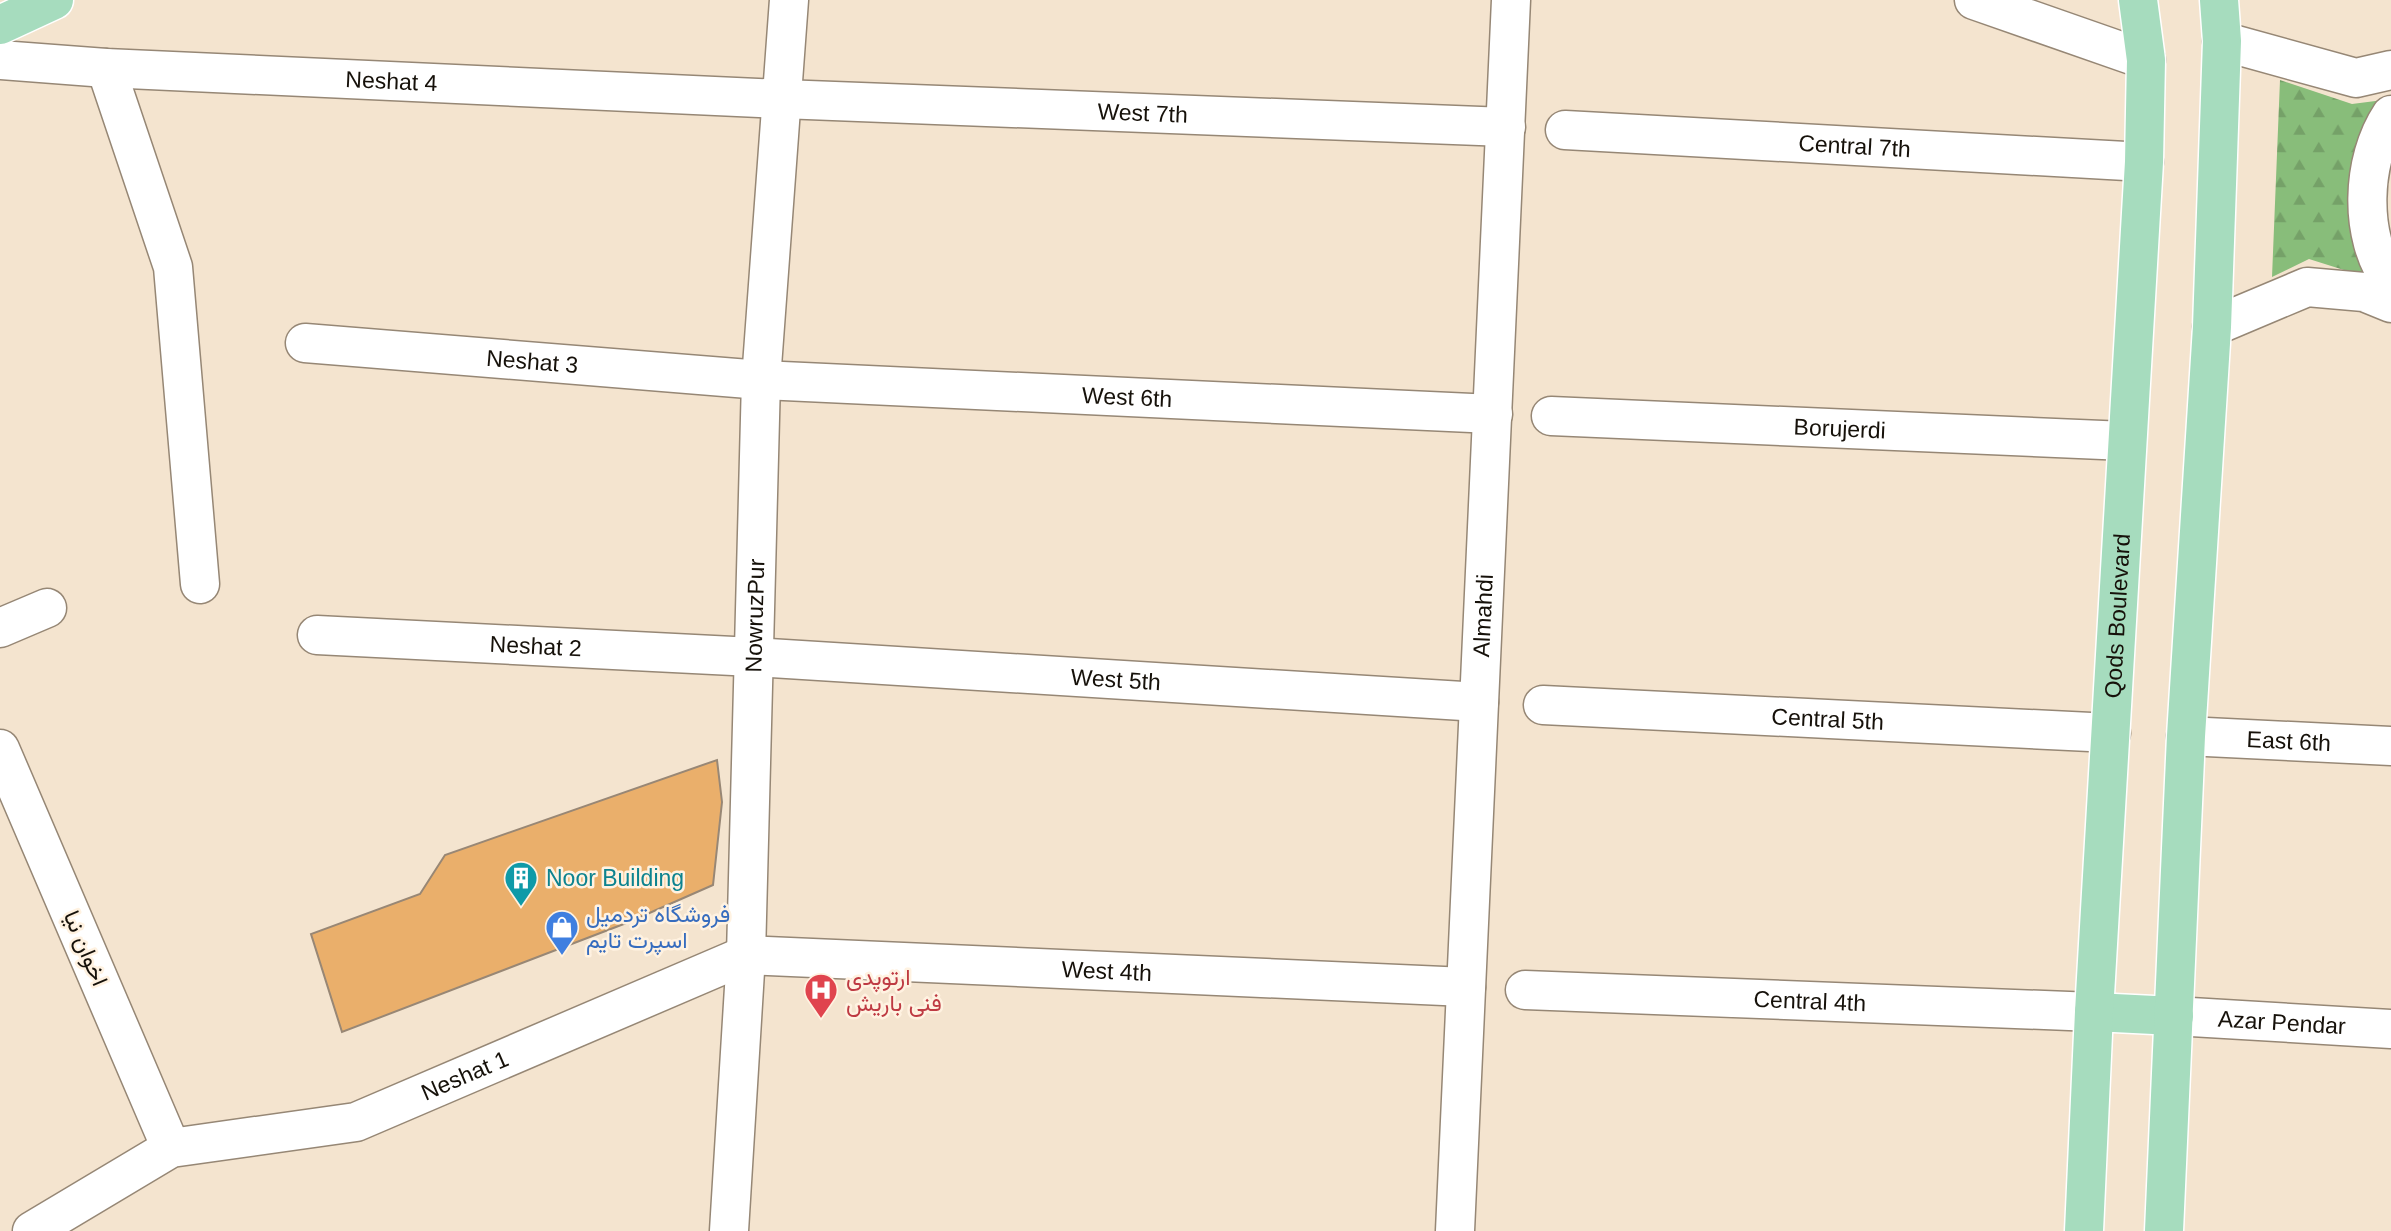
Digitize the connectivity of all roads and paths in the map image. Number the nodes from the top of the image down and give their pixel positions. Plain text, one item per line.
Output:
1 (54, 0) edge
2 (789, 0) edge
3 (1511, 0) edge
4 (1974, 0) edge
5 (2138, 0) edge
6 (2219, 0) edge
7 (0, 25) edge
8 (2222, 41) junction
9 (0, 60) edge
10 (2146, 60) junction
11 (106, 68) junction
12 (2391, 70) edge
13 (782, 99) junction
14 (2391, 115) edge
15 (1506, 127) junction
16 (1565, 130) dead end
17 (2144, 162) junction
18 (2391, 281) edge
19 (2391, 303) edge
20 (2213, 327) junction
21 (304, 343) dead end
22 (761, 380) junction
23 (1493, 414) junction
24 (1551, 416) dead end
25 (2126, 441) junction
26 (200, 584) dead end
27 (47, 608) dead end
28 (0, 628) edge
29 (317, 635) dead end
30 (753, 657) junction
31 (1479, 702) junction
32 (1544, 705) dead end
33 (2111, 733) junction
34 (2186, 736) junction
35 (2391, 746) edge
36 (0, 749) edge
37 (746, 955) junction
38 (1466, 987) junction
39 (1525, 990) dead end
40 (2094, 1012) junction
41 (2174, 1016) junction
42 (2391, 1029) edge
43 (171, 1148) junction
44 (32, 1231) edge
45 (729, 1231) edge
46 (1455, 1231) edge
47 (2084, 1231) edge
48 (2164, 1231) edge

1 - 7 main road
2 - 13 street, NowruzPur
3 - 15 street, Almahdi
4 - 10 street
5 - 10 main road, Qods Boulevard
6 - 8 main road
8 - 12 street
8 - 20 main road
9 - 11 street, Neshat 4
10 - 17 main road, Qods Boulevard
11 - 13 street, Neshat 4
11 - 26 street
13 - 15 street, West 7th
13 - 22 street, NowruzPur
14 - 18 street
15 - 23 street, Almahdi
16 - 17 street, Central 7th
17 - 25 main road, Qods Boulevard
19 - 20 street
20 - 34 main road
21 - 22 street, Neshat 3
22 - 23 street, West 6th
22 - 30 street, NowruzPur
23 - 31 street, Almahdi
24 - 25 street, Borujerdi
25 - 33 main road, Qods Boulevard
27 - 28 street
29 - 30 street, Neshat 2
30 - 31 street, West 5th
30 - 37 street, NowruzPur
31 - 38 street, Almahdi
32 - 33 street, Central 5th
33 - 40 main road, Qods Boulevard
34 - 35 street, East 6th
34 - 41 main road
36 - 43 street, اخوان نیا
37 - 38 street, West 4th
37 - 43 street, Neshat 1
37 - 45 street, NowruzPur
38 - 46 street, Almahdi
39 - 40 street, Central 4th
40 - 41 main road
40 - 47 main road, Qods Boulevard
41 - 42 street, Azar Pendar
41 - 48 main road
43 - 44 street

